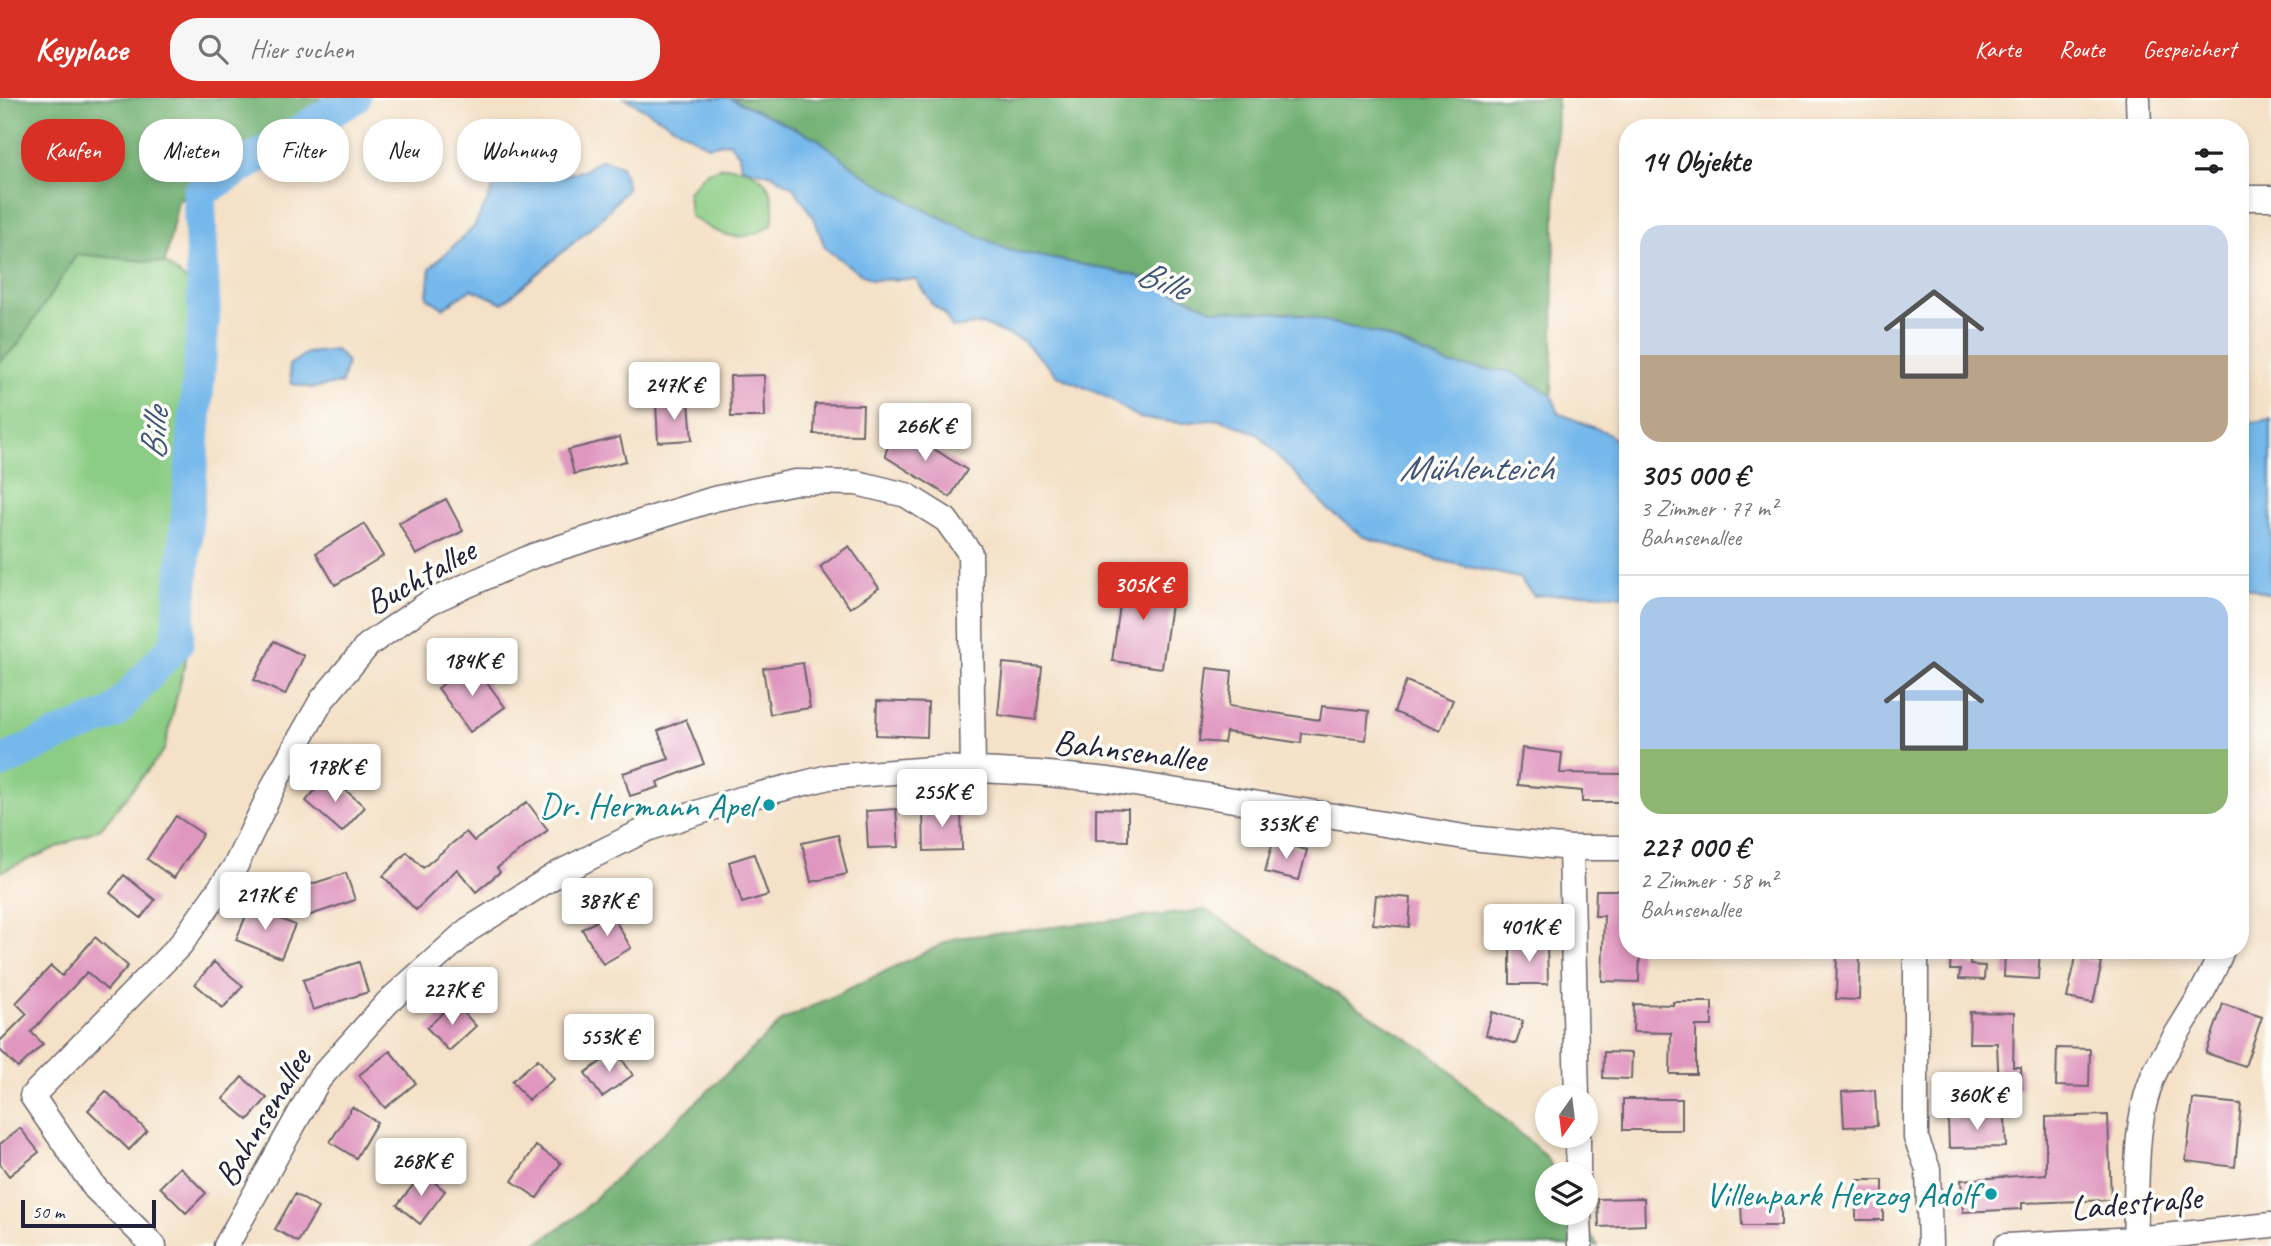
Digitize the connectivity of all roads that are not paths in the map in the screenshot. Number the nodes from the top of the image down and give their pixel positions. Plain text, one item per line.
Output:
1 (2138, 98) edge
2 (2139, 119) edge
3 (2249, 198) edge
4 (2271, 198) edge
5 (973, 770) junction
6 (1571, 848) junction
7 (1619, 848) edge
8 (1916, 959) edge
9 (2219, 959) edge
10 (1577, 1085) edge
11 (2271, 1224) edge
12 (1579, 1225) edge
13 (2134, 1239) junction
14 (154, 1246) edge
15 (226, 1246) edge
16 (1580, 1246) edge
17 (1930, 1246) edge
18 (2006, 1246) edge

1 - 2 street
3 - 4 street
5 - 6 street, Bahnsenallee
5 - 14 street, Buchtallee
5 - 15 street, Bahnsenallee
6 - 7 street, Bahnsenallee
6 - 10 street
8 - 17 street
9 - 13 street
11 - 13 street, Ladestraße
12 - 16 street
13 - 18 street, Ladestraße

